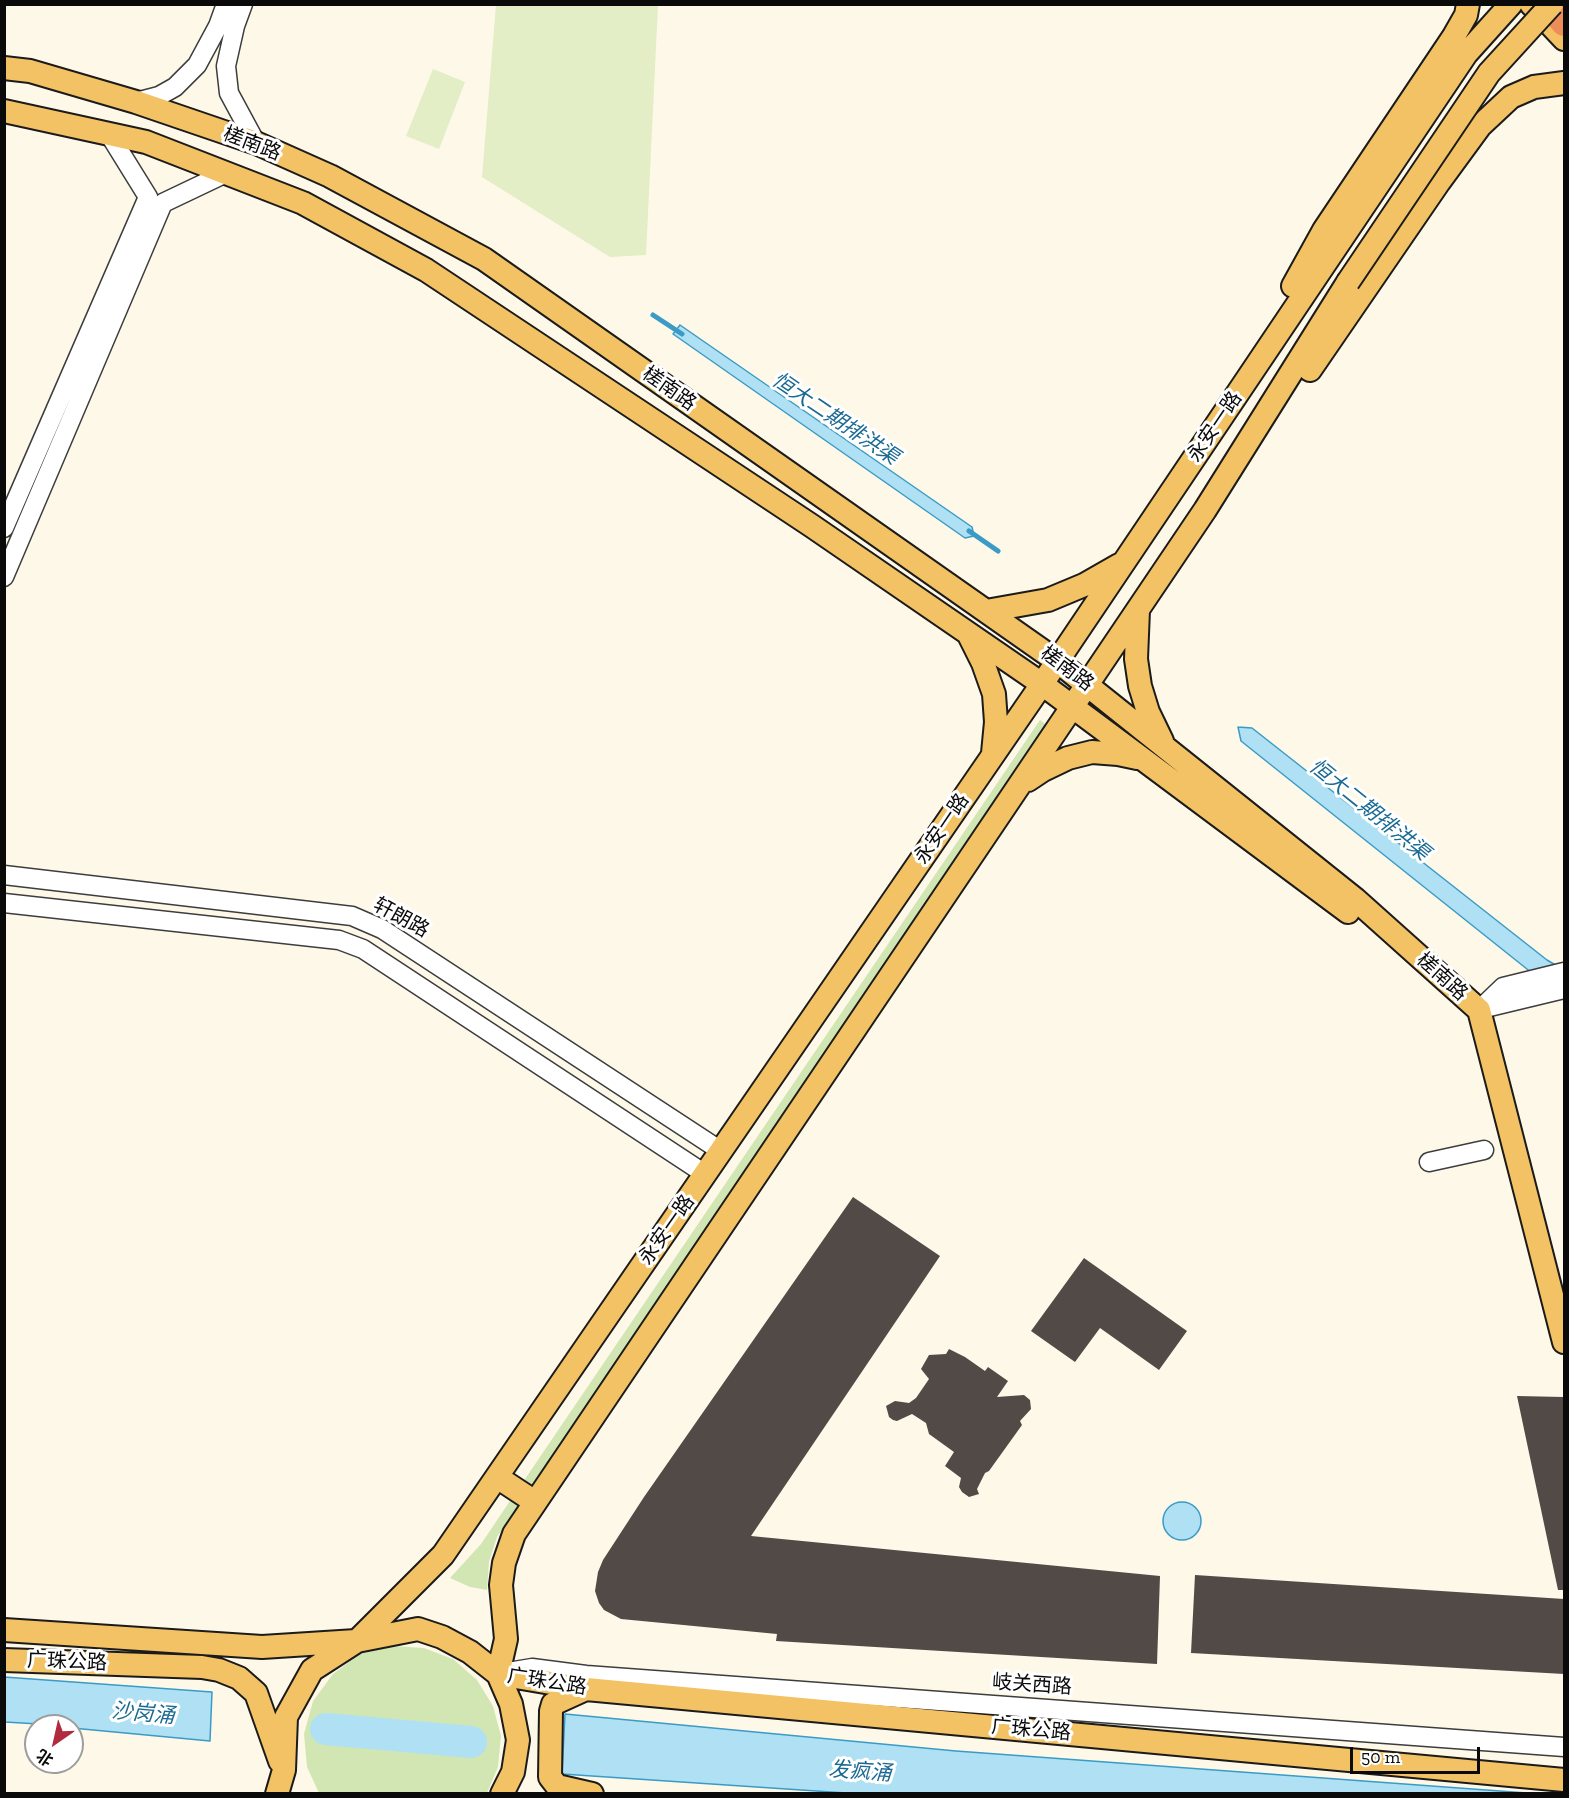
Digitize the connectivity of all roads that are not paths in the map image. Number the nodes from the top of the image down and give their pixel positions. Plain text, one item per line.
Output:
1 (226, 4) edge
2 (243, 4) edge
3 (1468, 4) edge
4 (1511, 4) edge
5 (1531, 4) edge
6 (1550, 4) edge
7 (1564, 23) edge
8 (1564, 39) edge
9 (4, 68) edge
10 (1564, 83) edge
11 (136, 102) junction
12 (4, 111) edge
13 (109, 134) junction
14 (256, 144) junction
15 (226, 173) junction
16 (521, 286) junction
17 (499, 318) junction
18 (1222, 416) junction
19 (1204, 510) junction
20 (4, 528) edge
21 (1123, 563) junction
22 (4, 577) edge
23 (1138, 609) junction
24 (986, 611) junction
25 (969, 634) junction
26 (1057, 661) junction
27 (1042, 684) junction
28 (1088, 684) junction
29 (1072, 706) junction
30 (1164, 745) junction
31 (993, 755) junction
32 (1144, 760) junction
33 (1019, 786) junction
34 (4, 875) edge
35 (4, 903) edge
36 (1564, 972) edge
37 (1564, 989) edge
38 (1479, 1010) junction
39 (1484, 1149) dead end
40 (721, 1151) junction
41 (1429, 1162) dead end
42 (705, 1174) junction
43 (1564, 1342) edge
44 (497, 1477) junction
45 (536, 1502) junction
46 (4, 1630) edge
47 (357, 1641) junction
48 (4, 1660) edge
49 (498, 1674) junction
50 (586, 1689) junction
51 (1564, 1747) edge
52 (284, 1770) junction
53 (1564, 1780) edge
54 (276, 1794) edge
55 (292, 1794) edge
56 (502, 1794) edge
57 (592, 1794) edge

1 - 11 street
2 - 14 street
3 - 18 main road
4 - 18 main road, 永安一路
5 - 8 main road
6 - 7 highway
6 - 19 main road, 永安一路, bridge
9 - 11 main road, 槎南路
10 - 19 main road
11 - 14 main road, 槎南路
12 - 13 main road, 槎南路
13 - 15 main road, 槎南路
13 - 20 street
14 - 16 main road, 槎南路
15 - 17 main road, 槎南路
15 - 22 street
16 - 17 main road
16 - 24 main road, 槎南路
17 - 25 main road, 槎南路
18 - 21 main road, 永安一路
19 - 23 main road, 永安一路
21 - 24 main road
21 - 26 main road, 永安一路
23 - 28 main road, 永安一路
23 - 30 main road
24 - 26 main road, 槎南路
25 - 27 main road, 槎南路
25 - 31 main road
26 - 27 main road, 永安一路
26 - 28 main road, 槎南路
27 - 29 main road, 槎南路
27 - 31 main road, 永安一路
28 - 29 main road, 永安一路
28 - 30 main road, 槎南路
29 - 32 main road, 槎南路
29 - 33 main road, 永安一路
30 - 38 main road, 槎南路
31 - 40 main road, 永安一路
32 - 33 main road
32 - 38 main road, 槎南路
33 - 45 main road, 永安一路
34 - 40 street, 轩朗路
35 - 42 street
36 - 38 street
37 - 38 street
38 - 43 main road
39 - 41 street
40 - 42 main road, 永安一路
42 - 44 main road, 永安一路
44 - 45 main road
44 - 47 main road, 永安一路
45 - 49 main road, 永安一路
46 - 47 main road, 广珠公路
47 - 49 main road
47 - 52 main road
48 - 52 main road, 广珠公路
49 - 50 main road, 广珠公路
49 - 51 street, 岐关西路
49 - 56 main road
50 - 53 main road, 广珠公路
50 - 57 main road
52 - 54 main road
52 - 55 main road, 广珠公路

